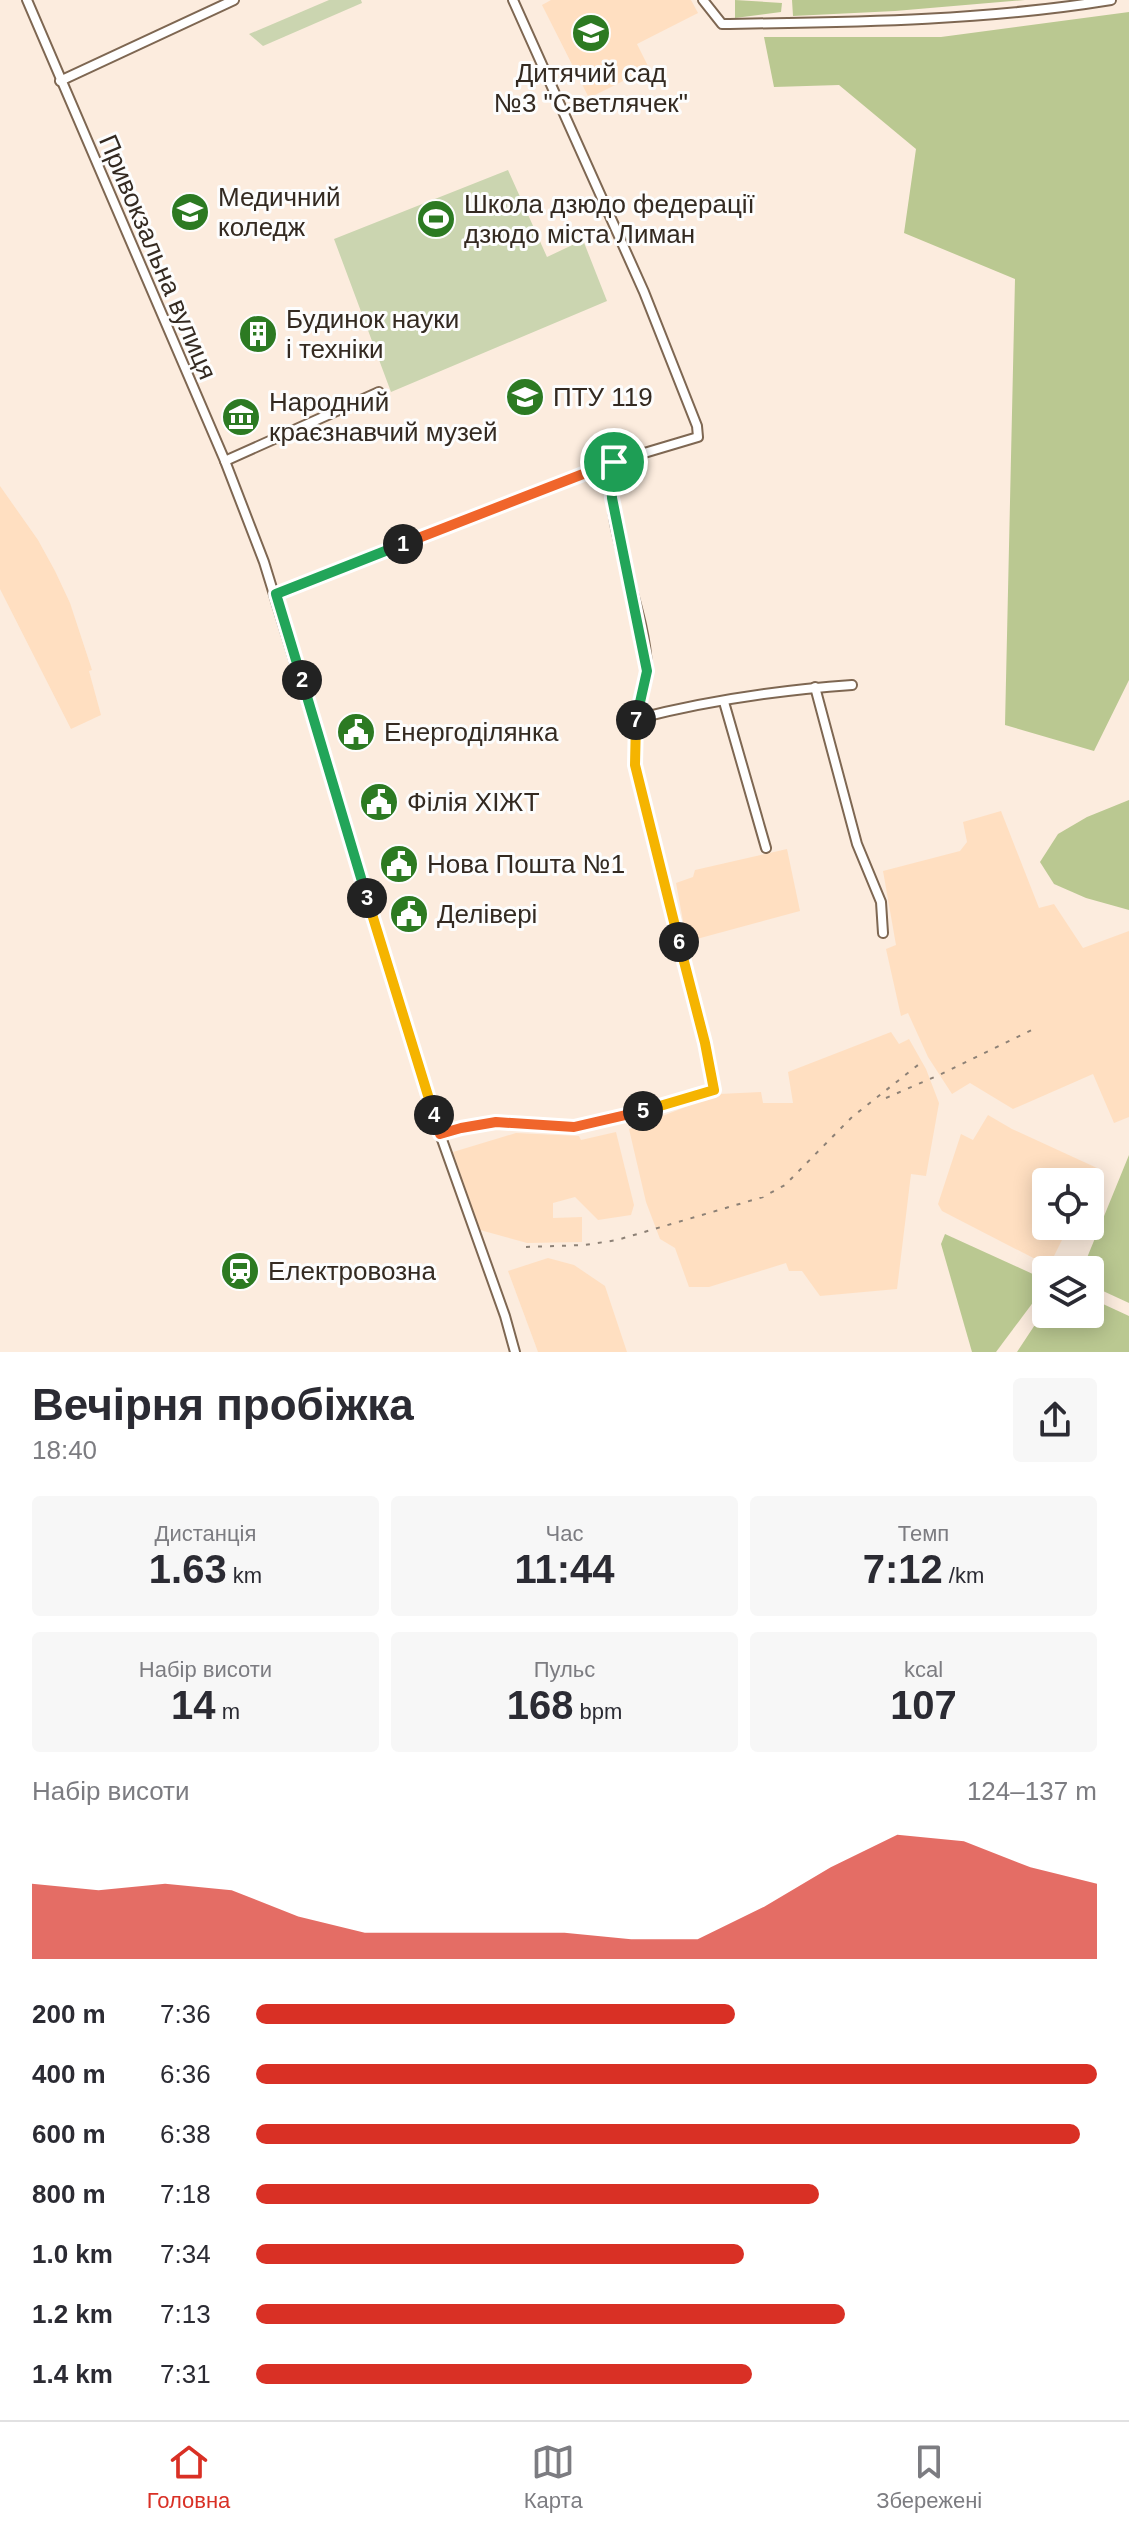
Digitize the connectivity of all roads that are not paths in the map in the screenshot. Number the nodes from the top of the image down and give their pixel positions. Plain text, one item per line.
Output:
1 (27, 0) edge
2 (234, 0) edge
3 (513, 0) edge
4 (703, 0) edge
5 (1111, 0) edge
6 (60, 81) junction
7 (379, 392) dead end
8 (225, 461) junction
9 (614, 462) junction
10 (276, 594) junction
11 (852, 685) dead end
12 (815, 687) junction
13 (724, 702) junction
14 (636, 719) junction
15 (766, 848) dead end
16 (883, 933) dead end
17 (440, 1134) junction
18 (515, 1352) edge

1 - 6 street, Привокзальна вулиця
2 - 6 street
3 - 9 street
4 - 5 street
6 - 8 street, Привокзальна вулиця
7 - 8 street
8 - 10 street, Привокзальна вулиця
9 - 10 street
9 - 14 street
10 - 17 street, Привокзальна вулиця
11 - 12 street
12 - 13 street
12 - 16 street
13 - 14 street
13 - 15 street
14 - 17 street
17 - 18 street, Привокзальна вулиця

